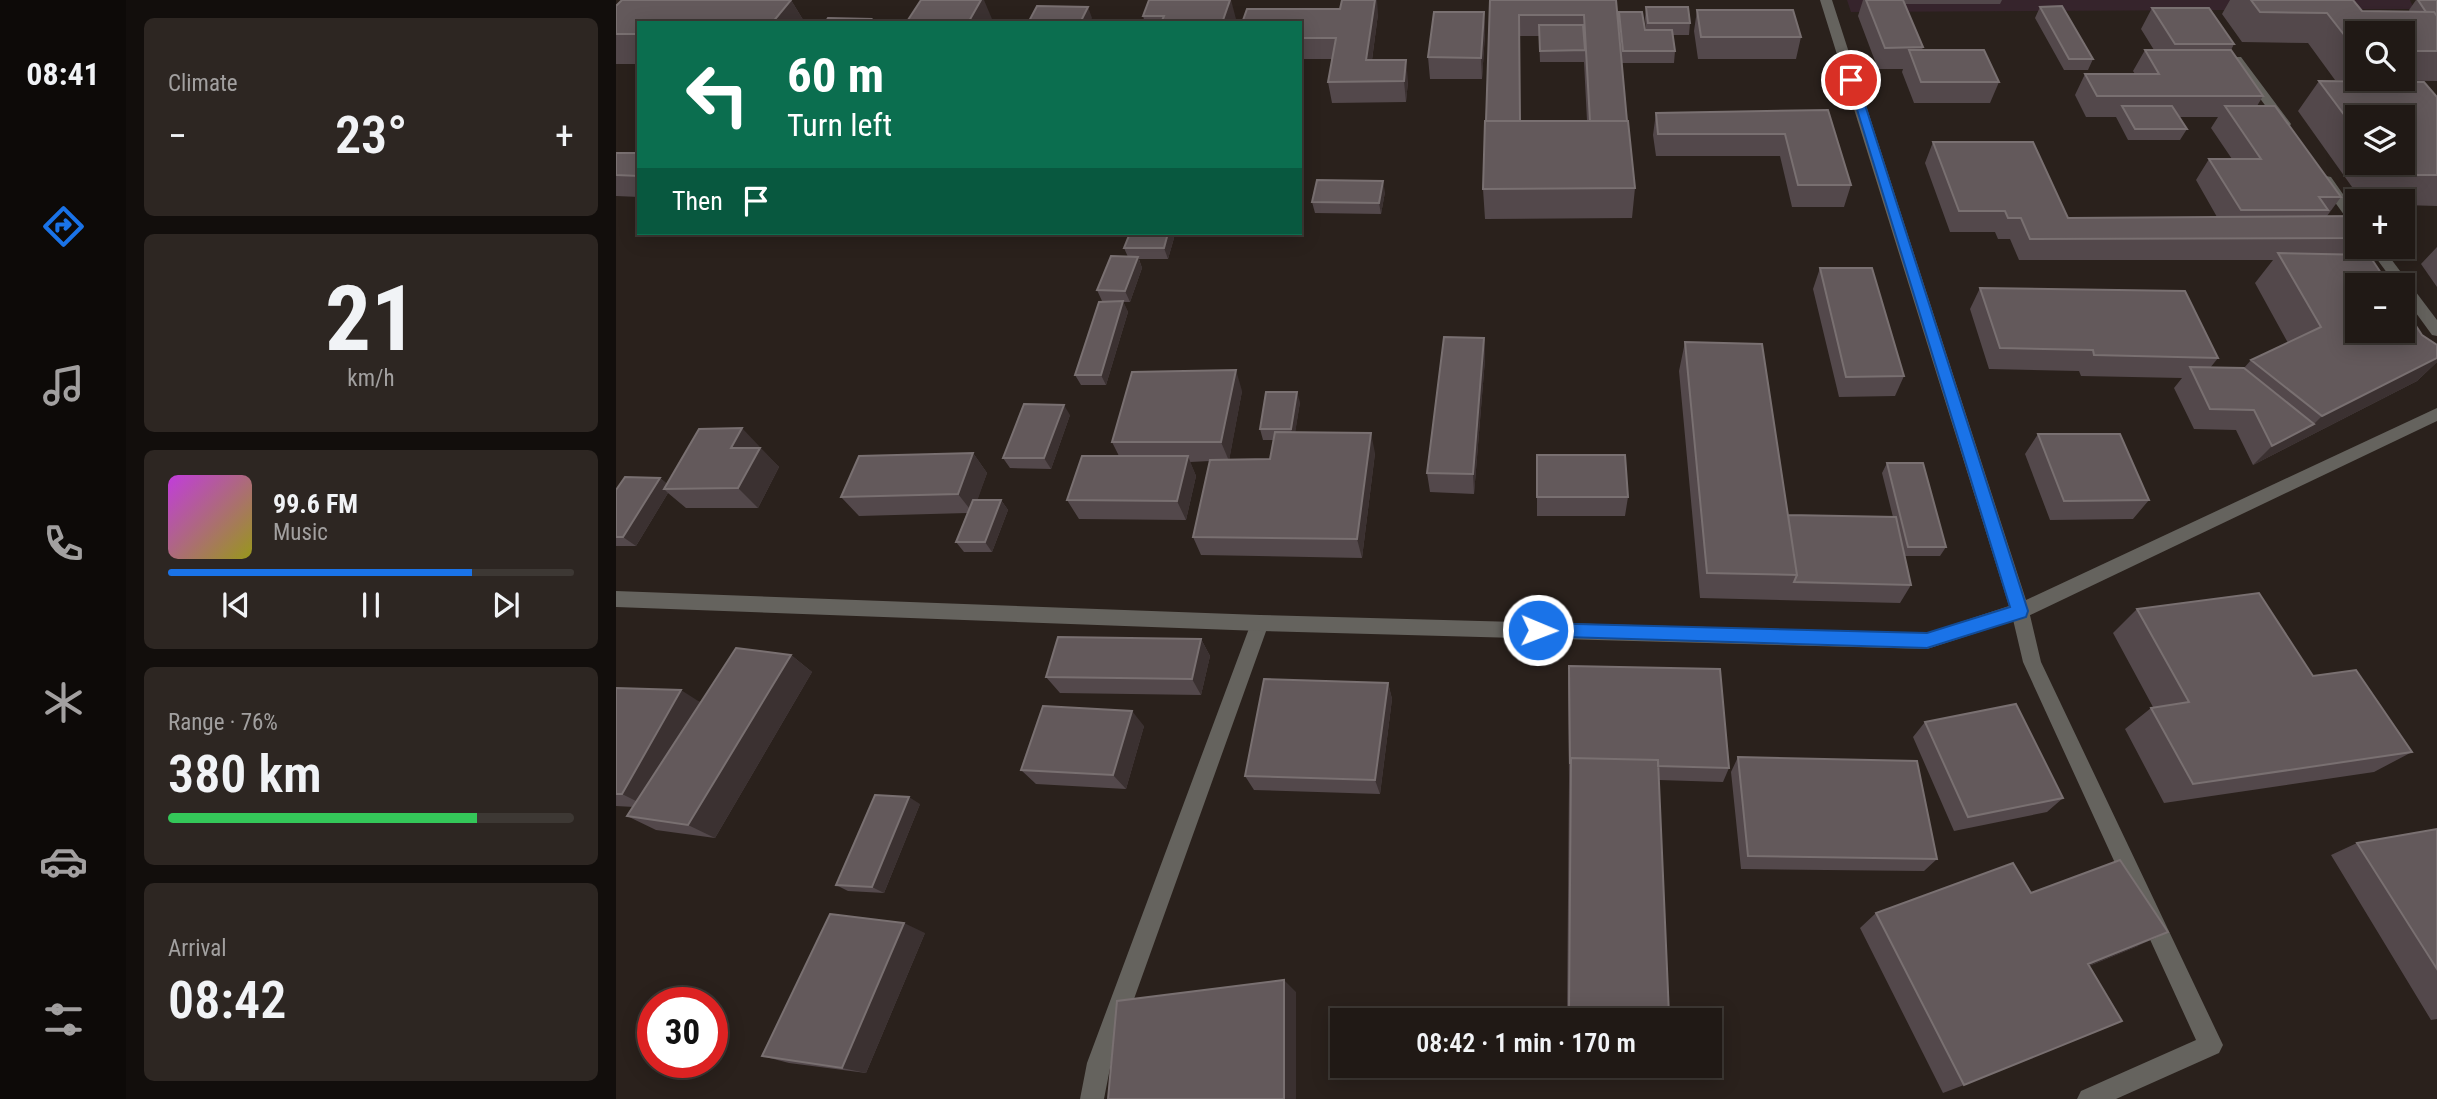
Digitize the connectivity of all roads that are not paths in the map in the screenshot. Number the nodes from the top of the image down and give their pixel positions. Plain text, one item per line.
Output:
1 (1826, 0) edge
2 (2229, 48) edge
3 (2293, 135) edge
4 (2317, 168) edge
5 (2345, 206) edge
6 (2384, 259) edge
7 (2437, 331) edge
8 (2437, 414) edge
9 (616, 599) edge
10 (2020, 611) junction
11 (1260, 623) junction
12 (1092, 1099) edge
13 (2089, 1099) edge

1 - 10 street
2 - 3 street
4 - 5 street
6 - 7 street
8 - 10 street
9 - 11 street
10 - 11 street
10 - 13 street
11 - 12 street

